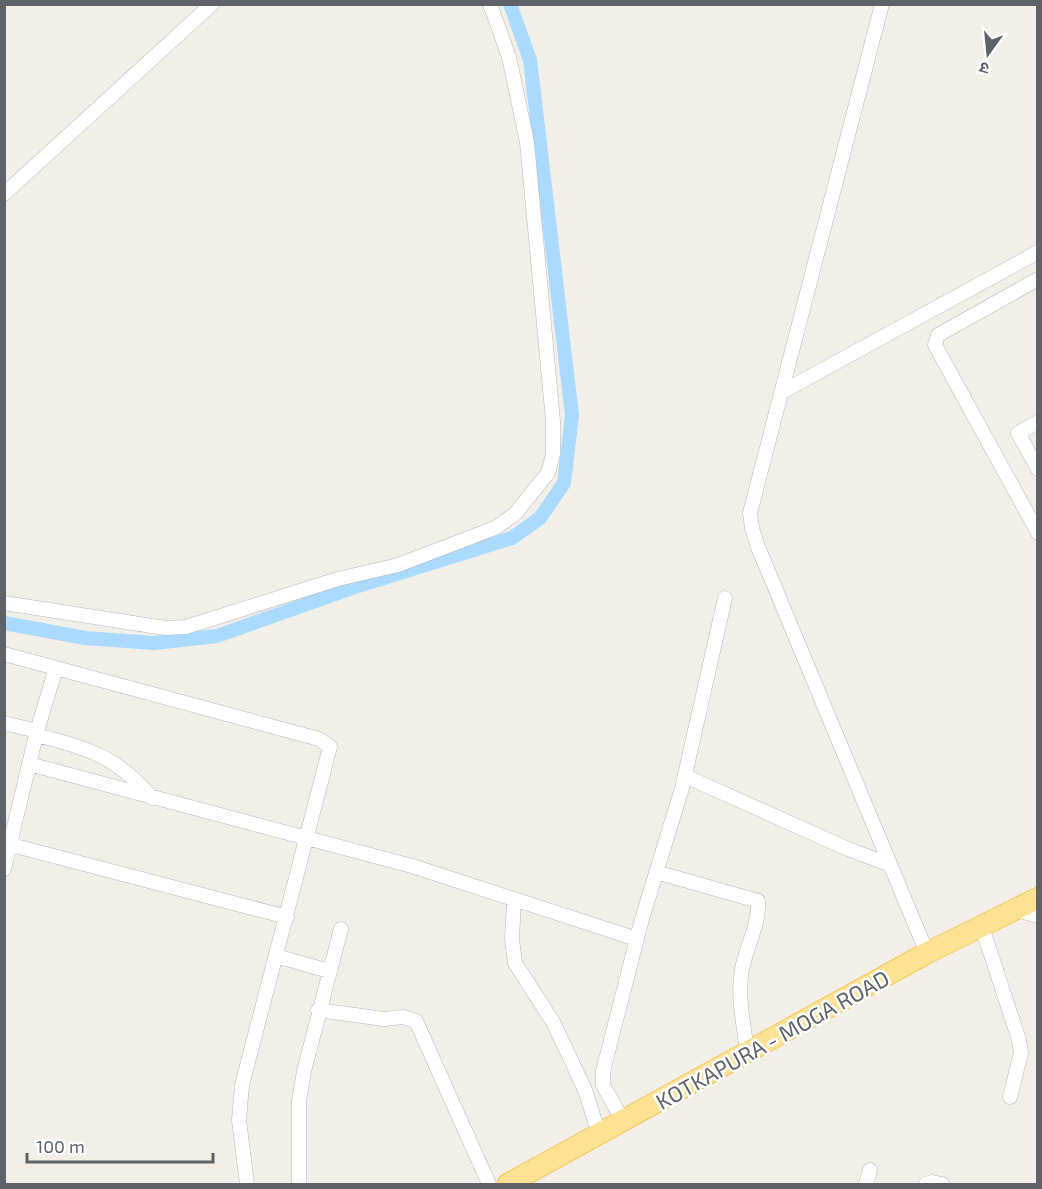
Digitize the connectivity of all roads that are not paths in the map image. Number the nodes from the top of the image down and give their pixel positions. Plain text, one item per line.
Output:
1 (212, 4) edge
2 (490, 4) edge
3 (882, 4) edge
4 (4, 194) edge
5 (1038, 252) edge
6 (1038, 279) edge
7 (782, 392) junction
8 (1038, 423) edge
9 (1038, 469) edge
10 (1033, 515) edge
11 (1038, 533) edge
12 (725, 598) dead end
13 (4, 603) edge
14 (4, 654) edge
15 (56, 668) junction
16 (4, 723) edge
17 (37, 733) junction
18 (29, 764) junction
19 (685, 776) junction
20 (152, 798) junction
21 (308, 840) junction
22 (8, 844) edge
23 (888, 864) junction
24 (4, 869) edge
25 (656, 872) junction
26 (1038, 898) edge
27 (514, 900) junction
28 (1027, 913) edge
29 (287, 917) junction
30 (982, 927) junction
31 (341, 929) dead end
32 (637, 939) junction
33 (927, 953) junction
34 (276, 956) junction
35 (329, 971) junction
36 (318, 1010) junction
37 (747, 1052) junction
38 (1010, 1097) dead end
39 (622, 1121) junction
40 (599, 1134) junction
41 (870, 1170) dead end
42 (247, 1185) edge
43 (299, 1185) edge
44 (489, 1185) edge
45 (508, 1185) edge
46 (866, 1185) edge
47 (926, 1185) edge
48 (942, 1185) edge

1 - 4 street
2 - 13 street
3 - 7 street
5 - 7 street
6 - 10 street
7 - 23 street
8 - 9 street
10 - 11 street
12 - 19 street
14 - 15 street
15 - 17 street
15 - 21 street
16 - 17 street
17 - 18 street
17 - 20 street
18 - 20 street
18 - 22 street
19 - 23 street
19 - 25 street
20 - 21 street
21 - 27 street
21 - 29 street
22 - 24 street
22 - 29 street
23 - 33 street
25 - 32 street
25 - 37 street
26 - 28 highway, KOTKAPURA - MOGA ROAD
27 - 32 street
27 - 40 street
28 - 30 highway, KOTKAPURA - MOGA ROAD
29 - 34 street
30 - 33 highway, KOTKAPURA - MOGA ROAD
30 - 38 street
31 - 35 street
32 - 39 street
33 - 37 highway, KOTKAPURA - MOGA ROAD
34 - 35 street
34 - 42 street
35 - 36 street
36 - 43 street
36 - 44 street
37 - 39 highway, KOTKAPURA - MOGA ROAD
39 - 40 highway, KOTKAPURA - MOGA ROAD
40 - 45 highway, KOTKAPURA - MOGA ROAD
41 - 46 street
47 - 48 street

